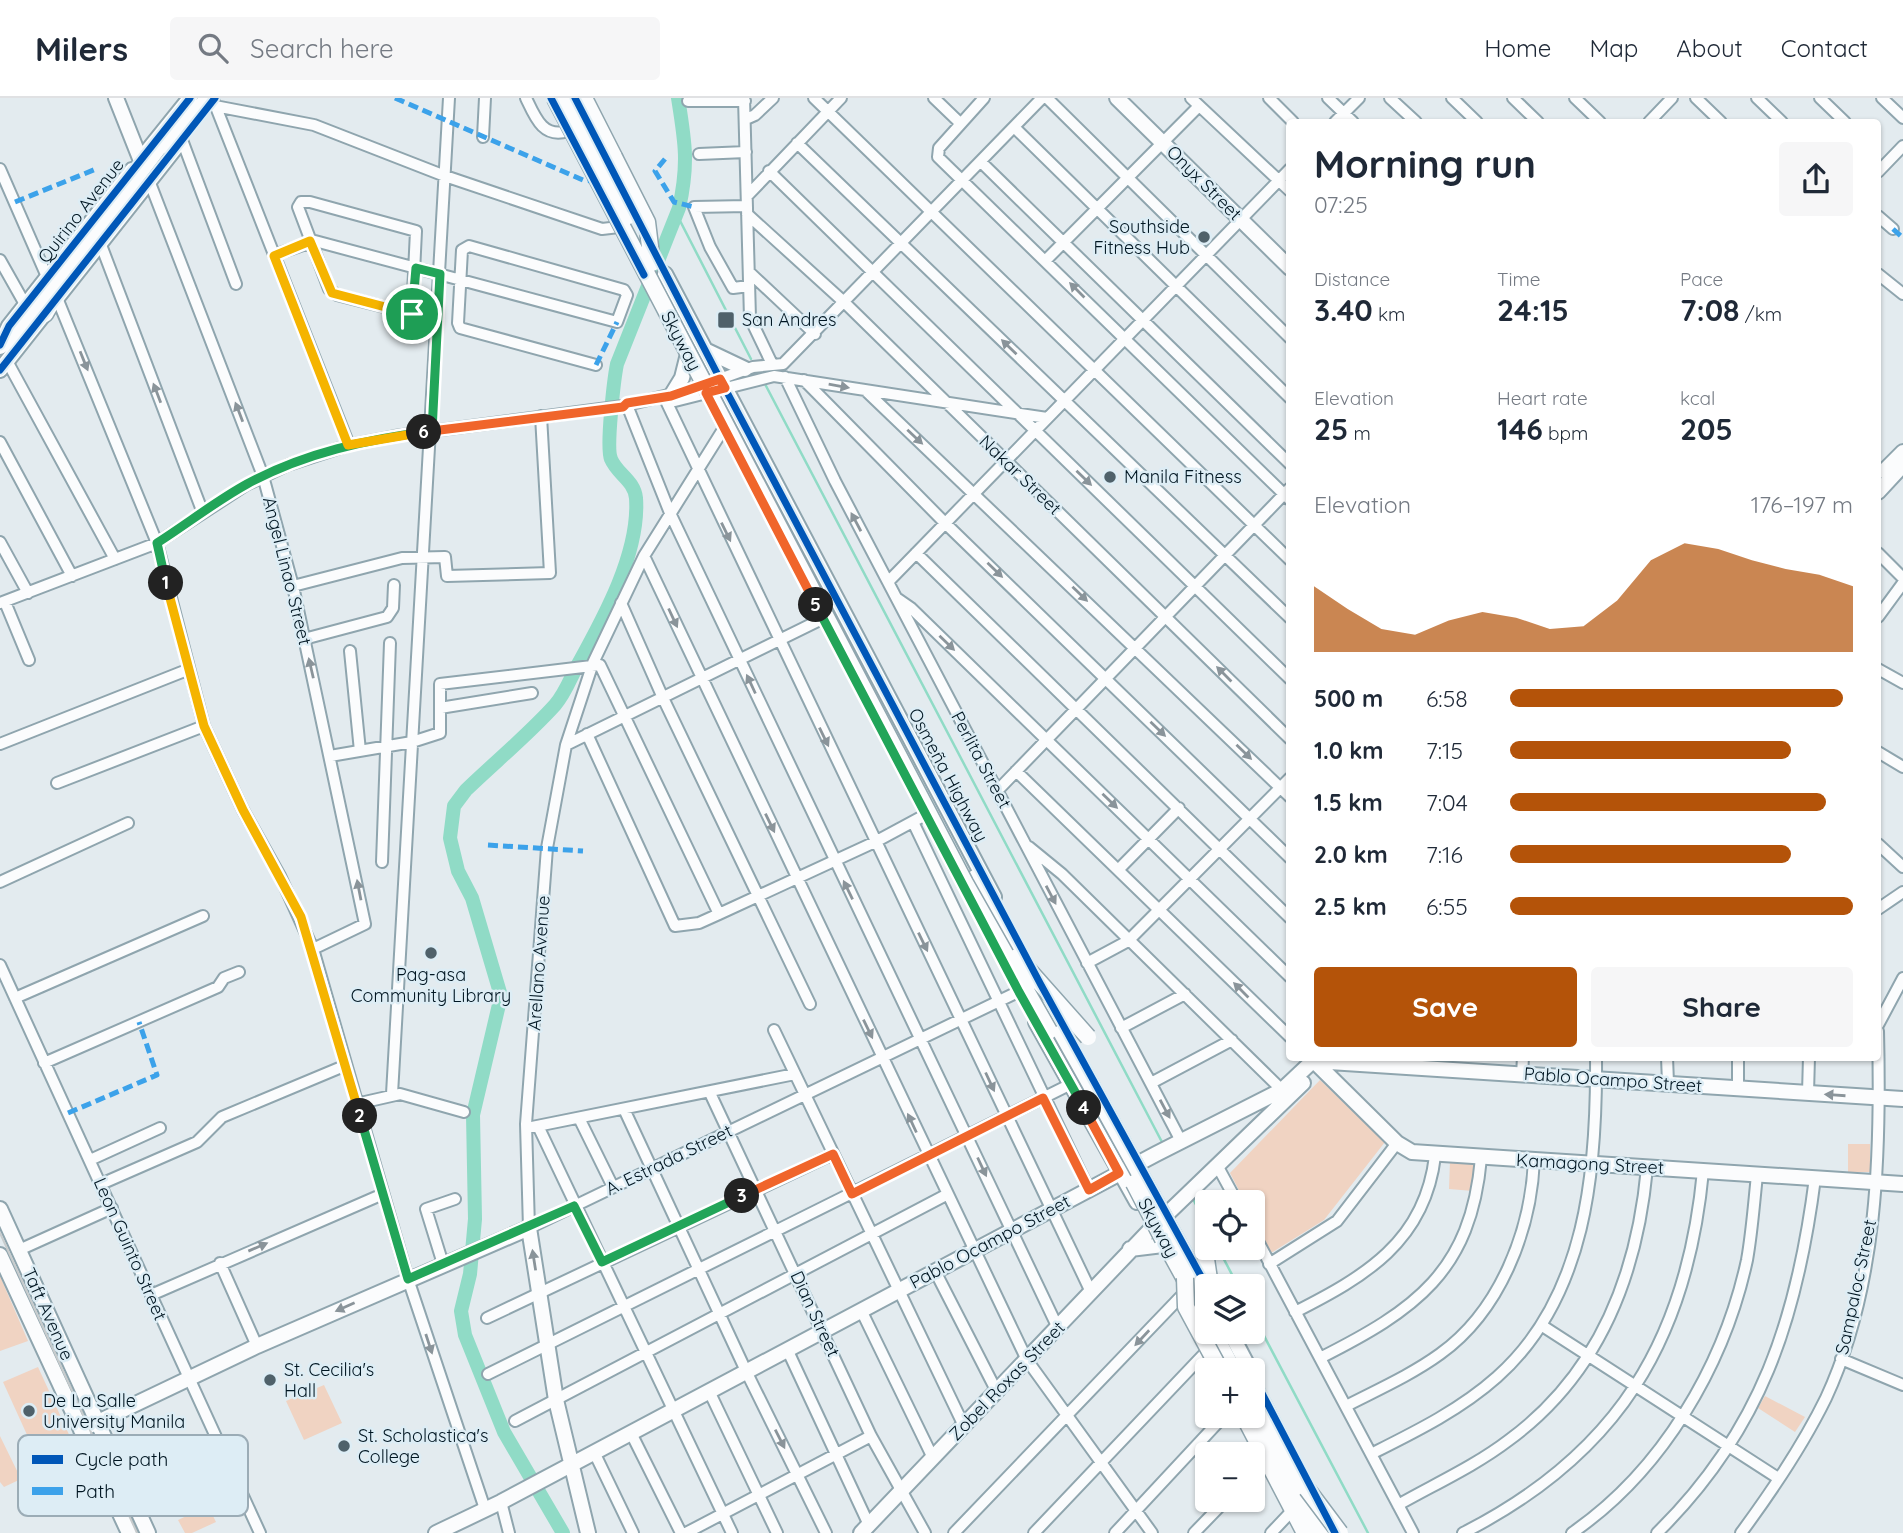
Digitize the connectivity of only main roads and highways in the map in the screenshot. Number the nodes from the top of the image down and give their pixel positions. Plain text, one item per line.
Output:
1 (116, 98) edge
2 (190, 98) edge
3 (553, 98) edge
4 (569, 98) edge
5 (575, 98) edge
6 (585, 98) edge
7 (1117, 98) edge
8 (1130, 98) edge
9 (210, 100) edge
10 (1166, 139) junction
11 (140, 160) junction
12 (150, 183) junction
13 (1244, 216) junction
14 (97, 242) junction
15 (1286, 252) edge
16 (1286, 263) edge
17 (653, 265) junction
18 (53, 287) junction
19 (656, 298) dead end
20 (45, 314) junction
21 (0, 345) edge
22 (705, 350) junction
23 (687, 358) junction
24 (4, 365) edge
25 (745, 369) road end
26 (669, 399) road end
27 (1903, 452) edge
28 (1891, 471) edge
29 (1881, 487) edge
30 (1017, 957) junction
31 (1022, 990) junction
32 (1087, 1037) dead end
33 (1318, 1061) edge
34 (1318, 1061) edge
35 (1320, 1061) edge
36 (1327, 1061) edge
37 (1350, 1064) junction
38 (1340, 1087) junction
39 (1903, 1099) edge
40 (1130, 1168) junction
41 (1903, 1184) edge
42 (0, 1209) edge
43 (1160, 1221) junction
44 (529, 1228) joint
45 (1163, 1245) junction
46 (1130, 1249) junction
47 (0, 1255) edge
48 (1199, 1274) edge
49 (1195, 1275) edge
50 (1187, 1283) junction
51 (1195, 1298) edge
52 (42, 1301) junction
53 (26, 1310) junction
54 (1212, 1358) edge
55 (1265, 1398) edge
56 (1265, 1408) edge
57 (98, 1423) junction
58 (1248, 1428) edge
59 (1263, 1428) edge
60 (81, 1430) junction
61 (83, 1435) edge
62 (103, 1435) edge
63 (570, 1465) junction
64 (1307, 1489) junction
65 (122, 1516) edge
66 (140, 1516) edge
67 (865, 1529) edge
68 (130, 1533) edge
69 (148, 1533) edge
70 (436, 1533) edge
71 (588, 1533) edge
72 (1305, 1533) edge
73 (1316, 1533) edge
74 (1329, 1533) edge
75 (1338, 1533) edge

1 - 11 main road, Angel Linao Street
2 - 11 main road, Quirino Avenue
3 - 17 main road, Osmeña Highway
3 - 50 highway, Skyway, bridge
4 - 17 highway, Skyway, bridge
5 - 17 main road, Osmeña Highway
6 - 17 highway, bridge
7 - 10 main road, Onyx Street
8 - 10 main road, Onyx Street
9 - 12 main road, Quirino Avenue
9 - 14 highway, bridge
9 - 18 highway, bridge
10 - 13 main road, Onyx Street
11 - 12 main road, Angel Linao Street
11 - 18 main road, Quirino Avenue
12 - 14 main road, Quirino Avenue
13 - 15 main road, Onyx Street
13 - 16 main road, Onyx Street
14 - 18 main road, Quirino Avenue
14 - 20 highway
17 - 22 main road, Osmeña Highway
17 - 30 highway, Skyway
18 - 20 main road, Quirino Avenue
18 - 21 highway
18 - 21 main road, Quirino Avenue
19 - 23 main road, Osmeña Highway
20 - 24 main road, Quirino Avenue
22 - 25 main road
22 - 40 main road, Osmeña Highway
23 - 26 main road
23 - 31 main road, Osmeña Highway
27 - 28 main road
28 - 29 main road
30 - 32 highway, bridge
30 - 49 highway, Skyway, bridge
31 - 40 main road, Osmeña Highway
31 - 40 main road, Osmeña Highway
33 - 40 main road, Pablo Ocampo Street
34 - 43 main road, Zobel Roxas Street
35 - 38 main road, Kamagong Street
36 - 37 main road, Pablo Ocampo Street
37 - 38 main road
39 -> 37 main road, Pablo Ocampo Street
38 - 41 main road, Kamagong Street
40 - 43 main road, Osmeña Highway
40 - 43 main road, Osmeña Highway
40 - 63 main road, Pablo Ocampo Street
42 - 52 main road, Taft Avenue
43 - 45 main road, Osmeña Highway
43 - 46 main road, Zobel Roxas Street
43 - 48 main road, Osmeña Highway
44 -> 57 main road, A. Estrada Street
63 -> 44 main road, Arellano Avenue
45 - 46 main road
45 - 50 main road, Osmeña Highway
46 - 67 main road, Zobel Roxas Street
47 - 53 main road, Taft Avenue
50 - 51 highway, Skyway
50 - 54 highway, bridge
52 - 53 main road
52 - 57 main road, Taft Avenue
53 - 60 main road, Taft Avenue
55 - 75 main road
56 - 64 highway
57 - 60 main road, A. Estrada Street
57 - 62 main road, Taft Avenue
58 - 72 highway
59 - 73 highway
60 - 61 main road, Taft Avenue
63 - 70 main road, Pablo Ocampo Street
63 - 71 main road, Arellano Avenue
64 - 74 highway, bridge
64 - 75 highway, bridge
65 - 68 main road, Taft Avenue
66 - 69 main road, Taft Avenue

